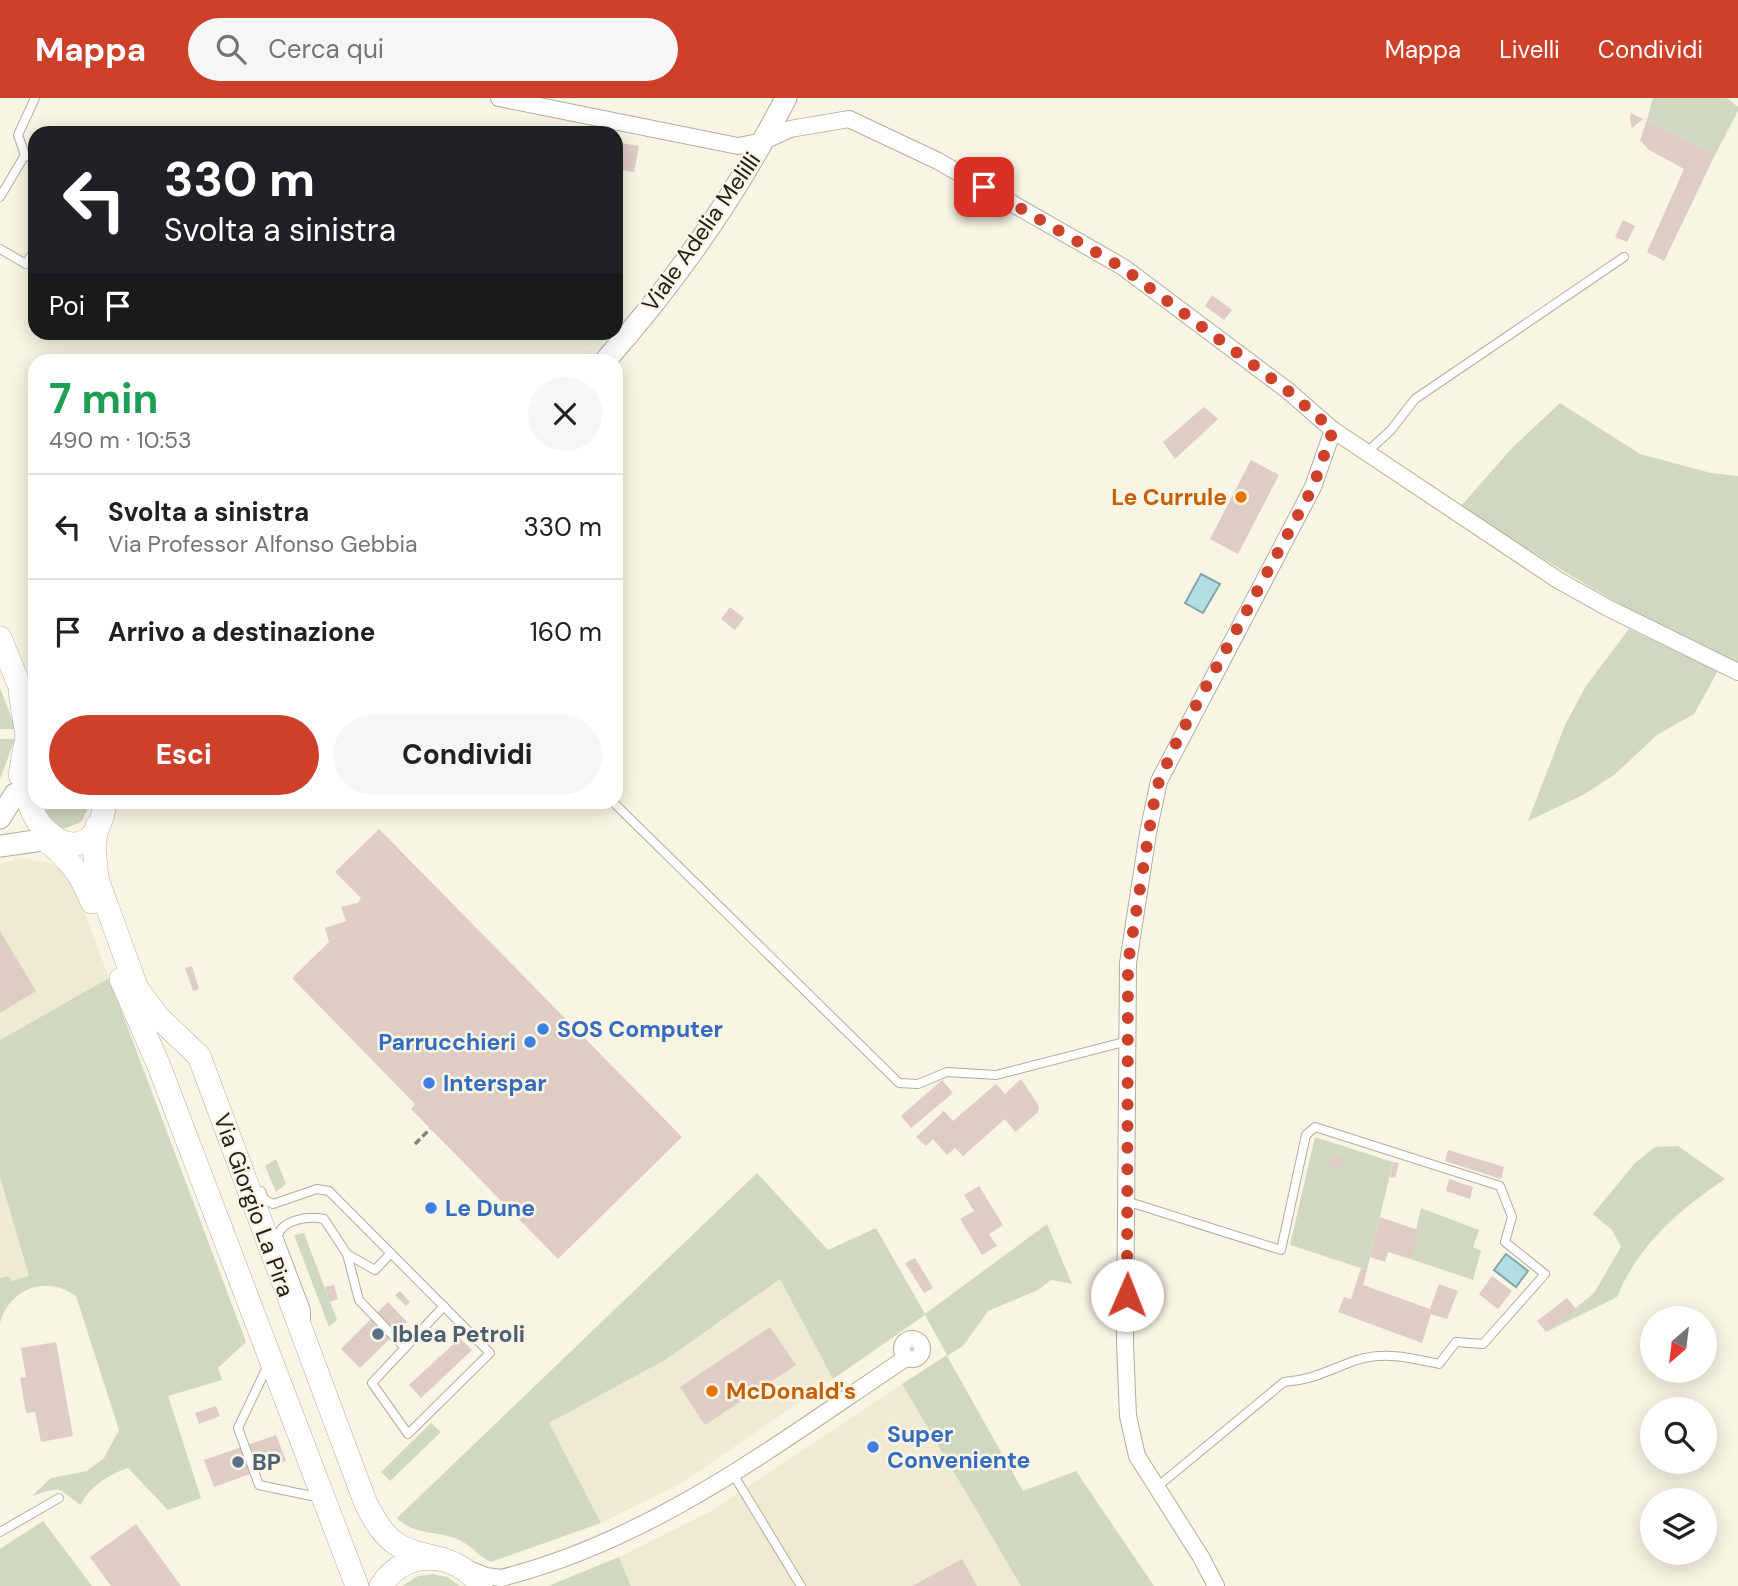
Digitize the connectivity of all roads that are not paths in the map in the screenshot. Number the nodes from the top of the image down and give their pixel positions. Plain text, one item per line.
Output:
1 (35, 98) edge
2 (499, 98) edge
3 (786, 98) edge
4 (764, 141) junction
5 (25, 155) junction
6 (28, 156) edge
7 (0, 197) edge
8 (0, 249) edge
9 (1624, 257) dead end
10 (28, 261) edge
11 (623, 339) edge
12 (622, 340) edge
13 (611, 354) edge
14 (1333, 430) junction
15 (1367, 452) junction
16 (0, 638) edge
17 (1738, 672) edge
18 (20, 692) junction
19 (28, 706) edge
20 (28, 771) edge
21 (17, 787) junction
22 (620, 809) edge
23 (104, 810) edge
24 (0, 818) edge
25 (46, 842) junction
26 (0, 846) edge
27 (1128, 1041) junction
28 (205, 1072) junction
29 (251, 1165) dead end
30 (255, 1177) dead end
31 (1126, 1201) junction
32 (391, 1253) junction
33 (346, 1254) junction
34 (444, 1306) junction
35 (304, 1342) junction
36 (405, 1348) junction
37 (906, 1358) dead end
38 (271, 1359) junction
39 (733, 1474) junction
40 (1157, 1487) junction
41 (59, 1498) dead end
42 (324, 1499) junction
43 (0, 1532) edge
44 (452, 1563) junction
45 (523, 1572) junction
46 (357, 1586) edge
47 (381, 1586) edge
48 (481, 1586) edge
49 (508, 1586) edge
50 (801, 1586) edge
51 (1216, 1586) edge

1 - 5 lane
2 - 4 street
3 - 4 street, Viale Adelia Melilli
4 - 11 street, Viale Adelia Melilli
4 - 14 street
5 - 6 lane
5 - 7 lane
8 - 10 lane
9 - 15 lane
12 - 13 street, Viale Adelia Melilli
14 - 15 street
14 - 27 street
15 - 17 street
16 - 18 main road
18 - 19 main road
18 - 21 main road
20 - 21 main road
21 - 24 street
21 - 25 main road, Via Giorgio La Pira
22 - 27 lane
23 - 25 main road
23 - 28 main road, Via Giorgio La Pira
25 - 26 street
25 - 38 main road, Via Giorgio La Pira
27 - 31 street
28 - 29 lane
28 - 35 main road, Via Giorgio La Pira
30 - 32 lane
31 - 40 street
31 - 40 lane
32 - 33 lane
32 - 34 lane
33 - 35 lane
33 - 36 lane
34 - 36 lane
34 - 36 lane
35 - 44 main road, Via Giorgio La Pira
37 - 39 street
38 - 42 main road, Via Giorgio La Pira
38 - 42 lane
39 - 45 street
39 - 50 lane
40 - 51 street
41 - 43 lane
42 - 46 main road, Via Giorgio La Pira
44 - 45 street
44 - 47 main road
44 - 48 main road
45 - 49 street

